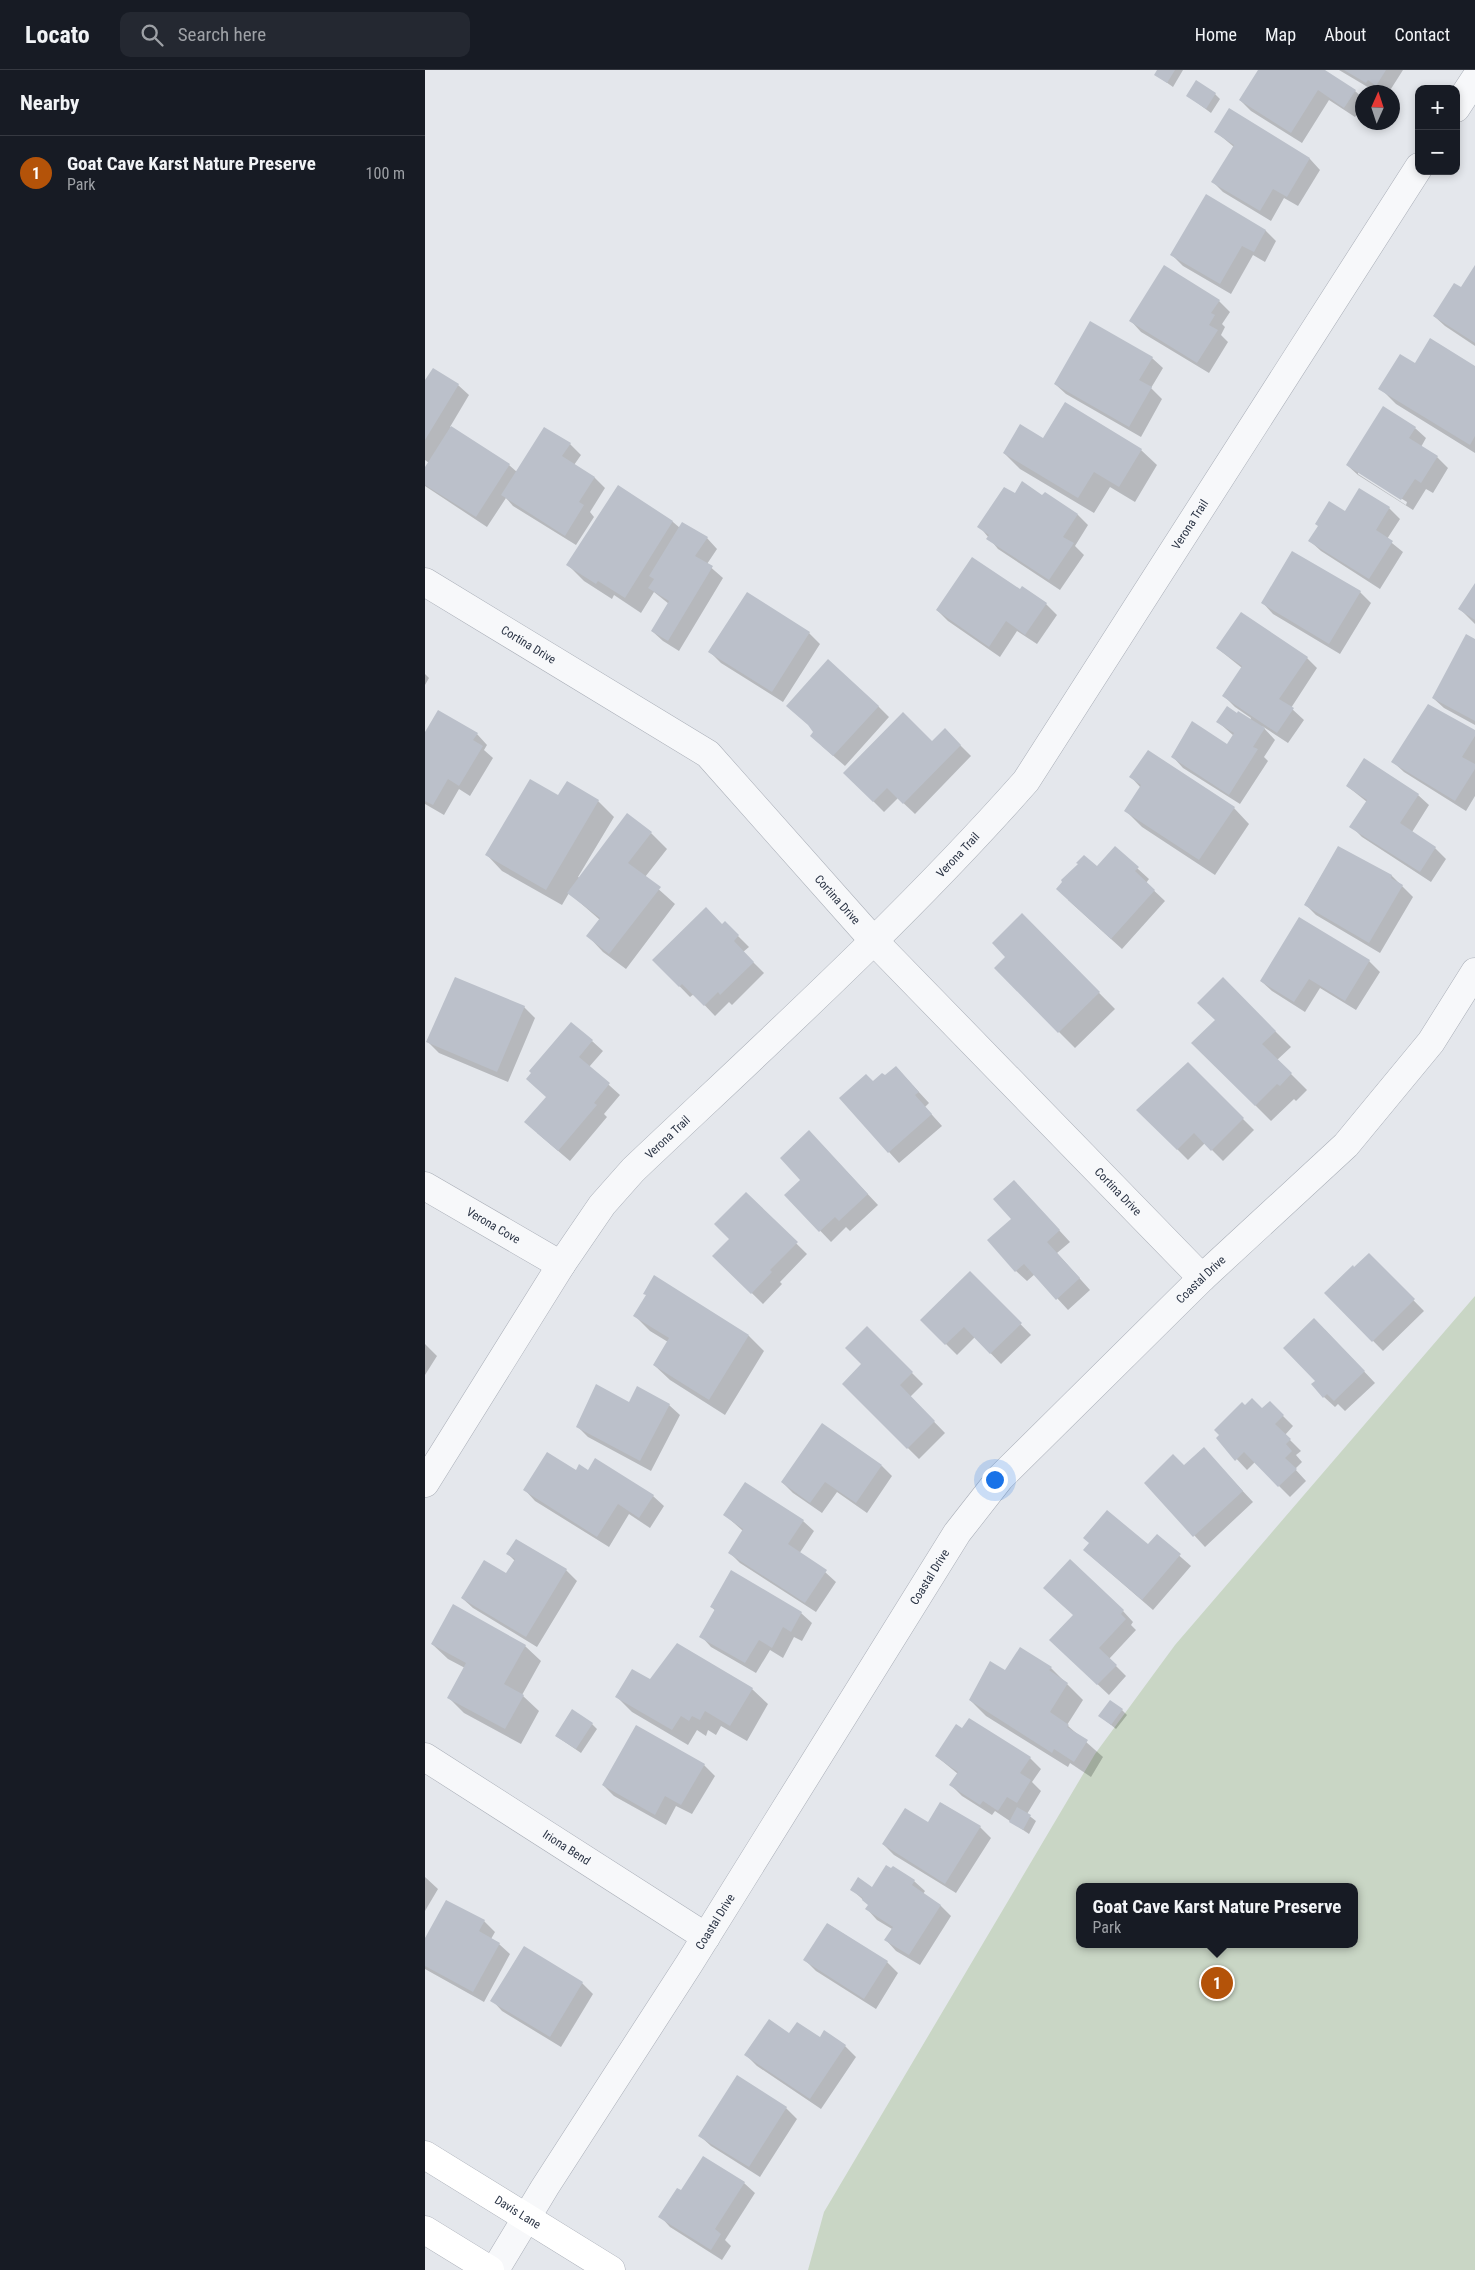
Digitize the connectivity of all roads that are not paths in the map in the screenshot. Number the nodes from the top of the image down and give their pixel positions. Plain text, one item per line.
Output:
1 (1475, 79) edge
2 (1460, 102) edge
3 (1415, 173) edge
4 (425, 582) edge
5 (874, 941) junction
6 (1475, 972) edge
7 (425, 1186) edge
8 (561, 1265) junction
9 (1202, 1278) junction
10 (425, 1483) edge
11 (425, 1757) edge
12 (706, 1937) junction
13 (425, 2155) edge
14 (526, 2218) junction
15 (425, 2230) edge
16 (489, 2270) edge
17 (495, 2270) edge
18 (611, 2270) edge

1 - 2 street
3 - 5 street, Verona Trail
4 - 5 street, Cortina Drive
5 - 8 street, Verona Trail
5 - 9 street, Cortina Drive
6 - 9 street, Coastal Drive
7 - 8 street, Verona Cove
8 - 10 street, Verona Trail
9 - 12 street, Coastal Drive
11 - 12 street, Iriona Bend
12 - 14 street, Coastal Drive
13 - 14 main road, Davis Lane
14 - 17 street, Coastal Drive
14 - 18 main road, Davis Lane
15 - 16 main road

